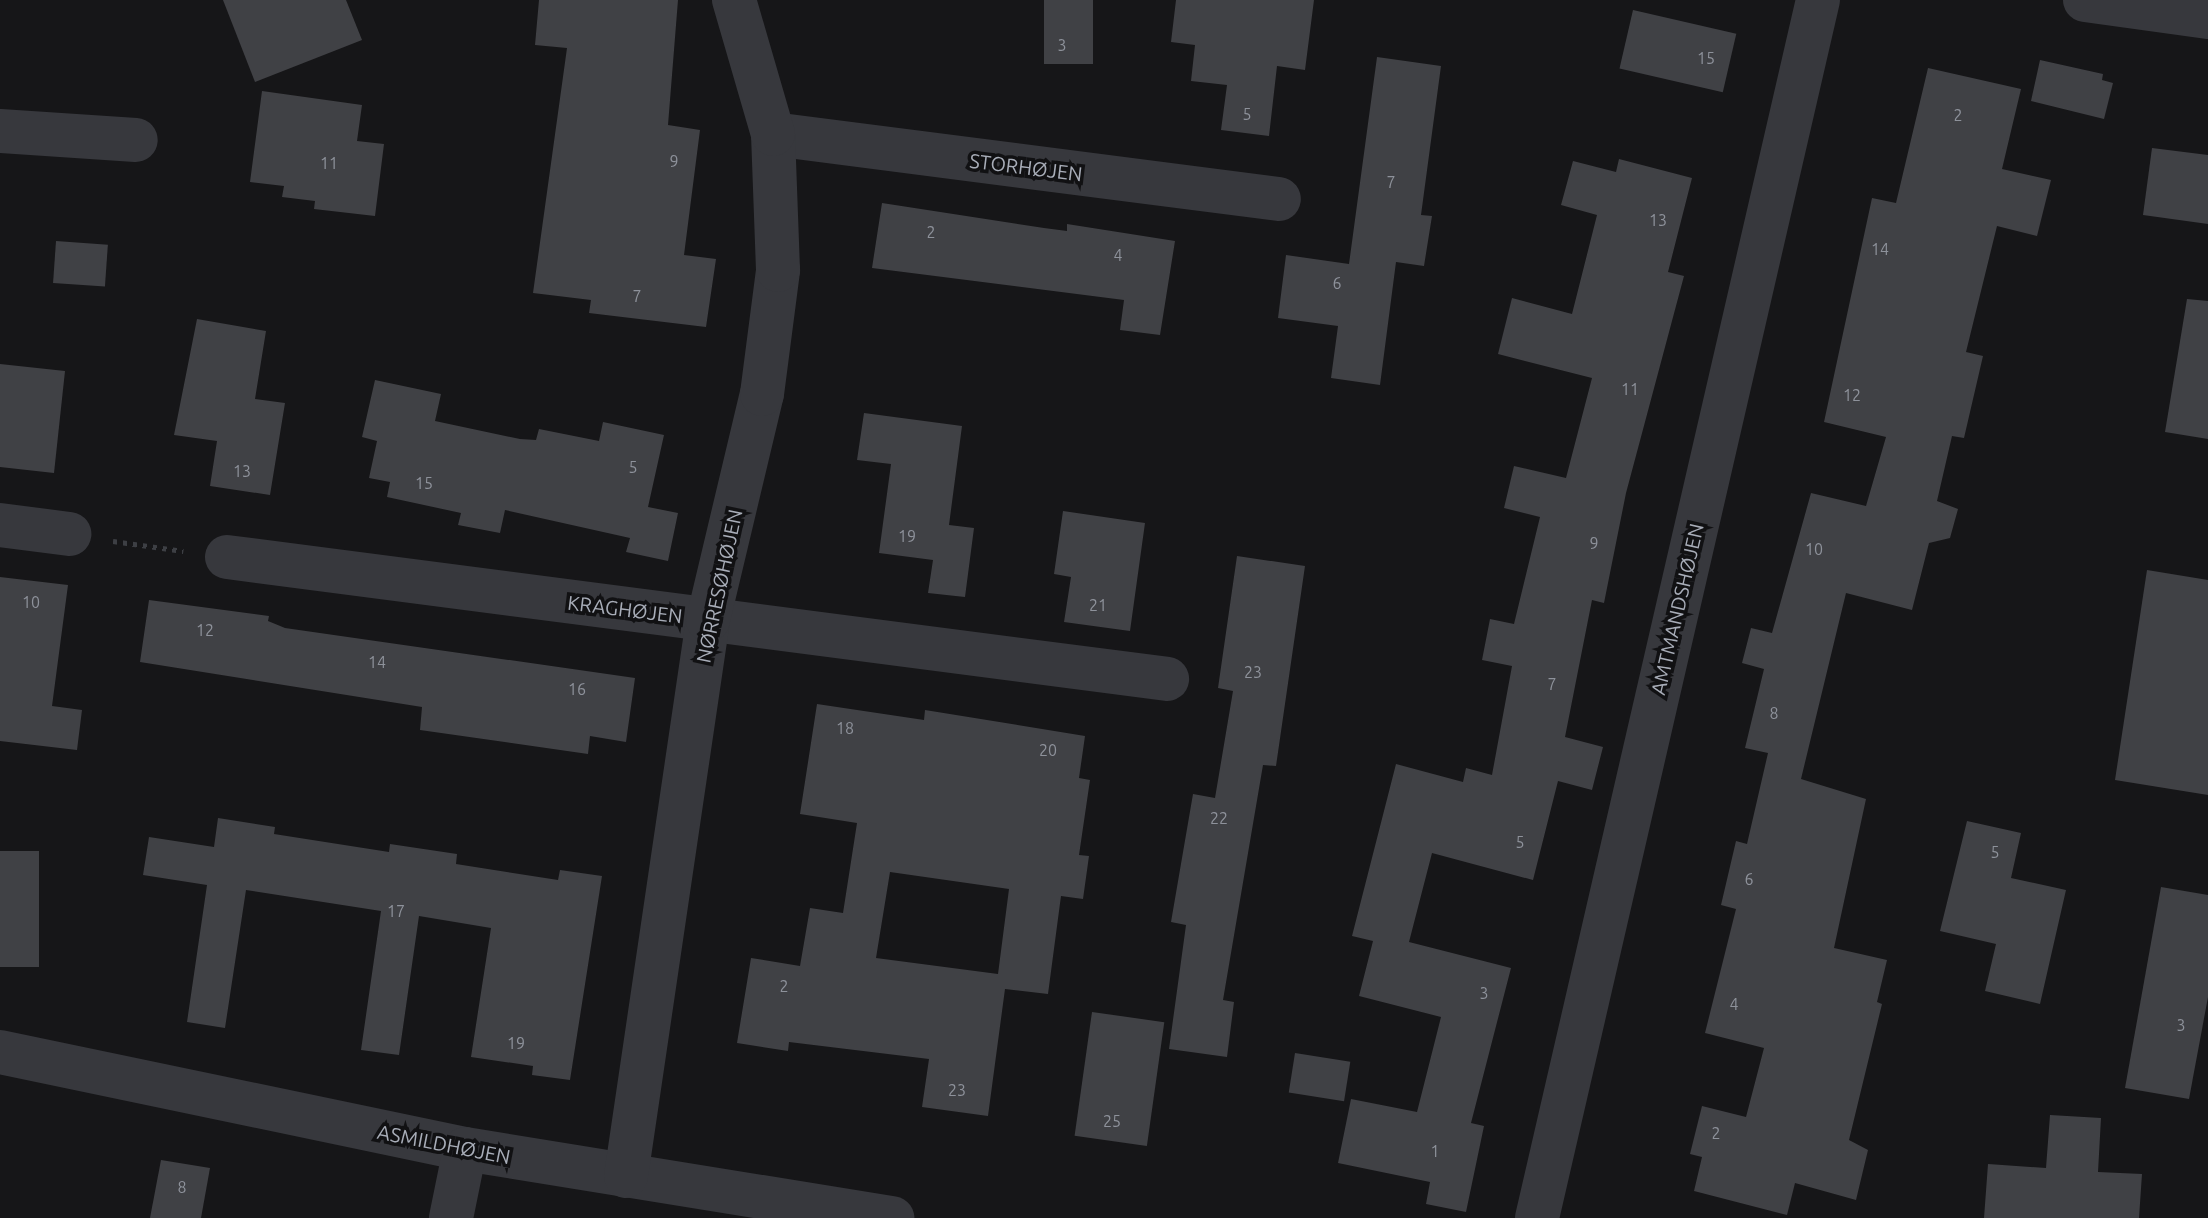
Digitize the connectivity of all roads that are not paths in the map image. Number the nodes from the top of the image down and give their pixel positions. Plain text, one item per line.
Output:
1 (734, 0) edge
2 (1818, 0) edge
3 (2085, 0) edge
4 (2208, 17) edge
5 (0, 131) edge
6 (773, 134) junction
7 (136, 140) dead end
8 (1279, 199) dead end
9 (0, 525) edge
10 (69, 534) road end
11 (227, 557) road end
12 (708, 620) junction
13 (1167, 679) dead end
14 (0, 1052) edge
15 (465, 1149) junction
16 (626, 1176) junction
17 (451, 1218) edge
18 (892, 1218) edge
19 (1537, 1218) edge

1 - 6 street, NØRRESØHØJEN
2 - 19 street, AMTMANDSHØJEN
3 - 4 street
5 - 7 street
6 - 8 street, STORHØJEN
6 - 12 street, NØRRESØHØJEN
9 - 10 street
11 - 12 street, KRAGHØJEN
12 - 13 street, KRAGHØJEN
12 - 16 street, NØRRESØHØJEN
14 - 15 street, ASMILDHØJEN
15 - 16 street, ASMILDHØJEN
15 - 17 street
16 - 18 street, ASMILDHØJEN

